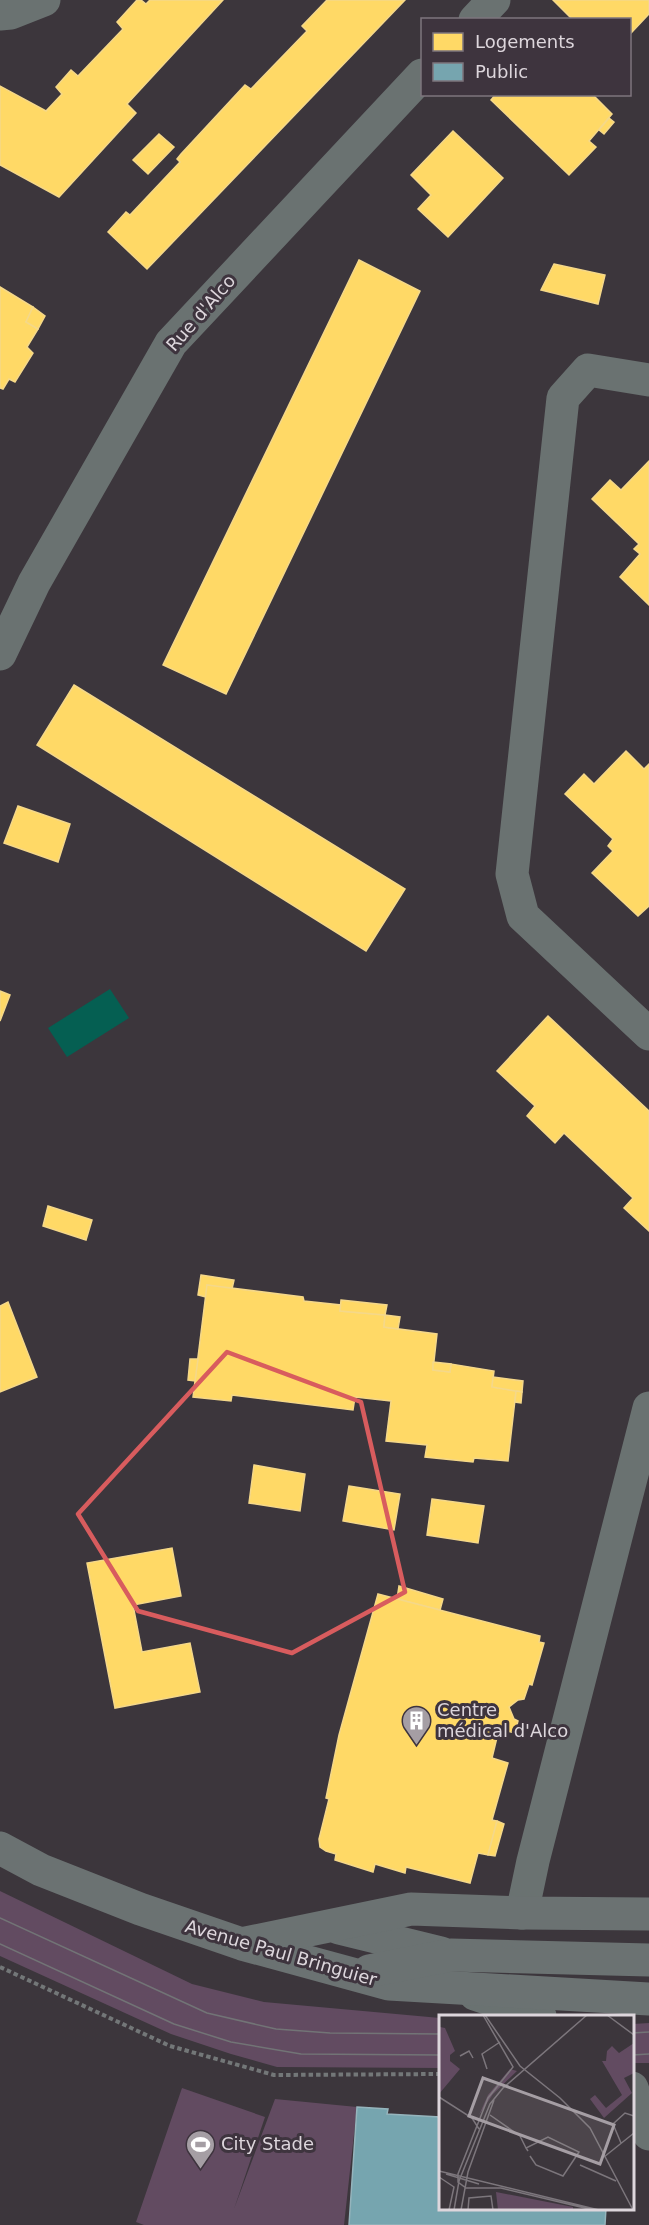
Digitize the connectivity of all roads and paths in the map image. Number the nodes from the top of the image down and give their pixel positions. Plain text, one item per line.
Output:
1 (44, 0) edge
2 (494, 0) edge
3 (0, 14) edge
4 (477, 18) edge
5 (421, 77) edge
6 (649, 380) edge
7 (0, 654) edge
8 (649, 1034) edge
9 (649, 1408) edge
10 (0, 1848) edge
11 (522, 1914) junction
12 (649, 1914) edge
13 (330, 1926) junction
14 (242, 1944) junction
15 (451, 1955) junction
16 (649, 1960) edge
17 (0, 1967) edge
18 (349, 1974) junction
19 (459, 1988) junction
20 (649, 1999) edge
21 (537, 2015) edge
22 (439, 2074) edge
23 (634, 2091) edge
24 (649, 2134) edge

1 - 3 street
2 - 4 street
5 - 7 street, Rue d'Alco
6 - 8 street
9 - 11 street
10 - 14 main road, Avenue Paul Bringuier
11 - 12 main road
11 - 13 main road
13 - 14 main road
13 - 15 main road
14 - 18 main road, Avenue Paul Bringuier
15 - 16 main road
15 - 18 main road
17 - 22 path
18 - 19 main road, Avenue Paul Bringuier
19 - 20 main road, Avenue Paul Bringuier
19 - 21 street
23 - 24 street

